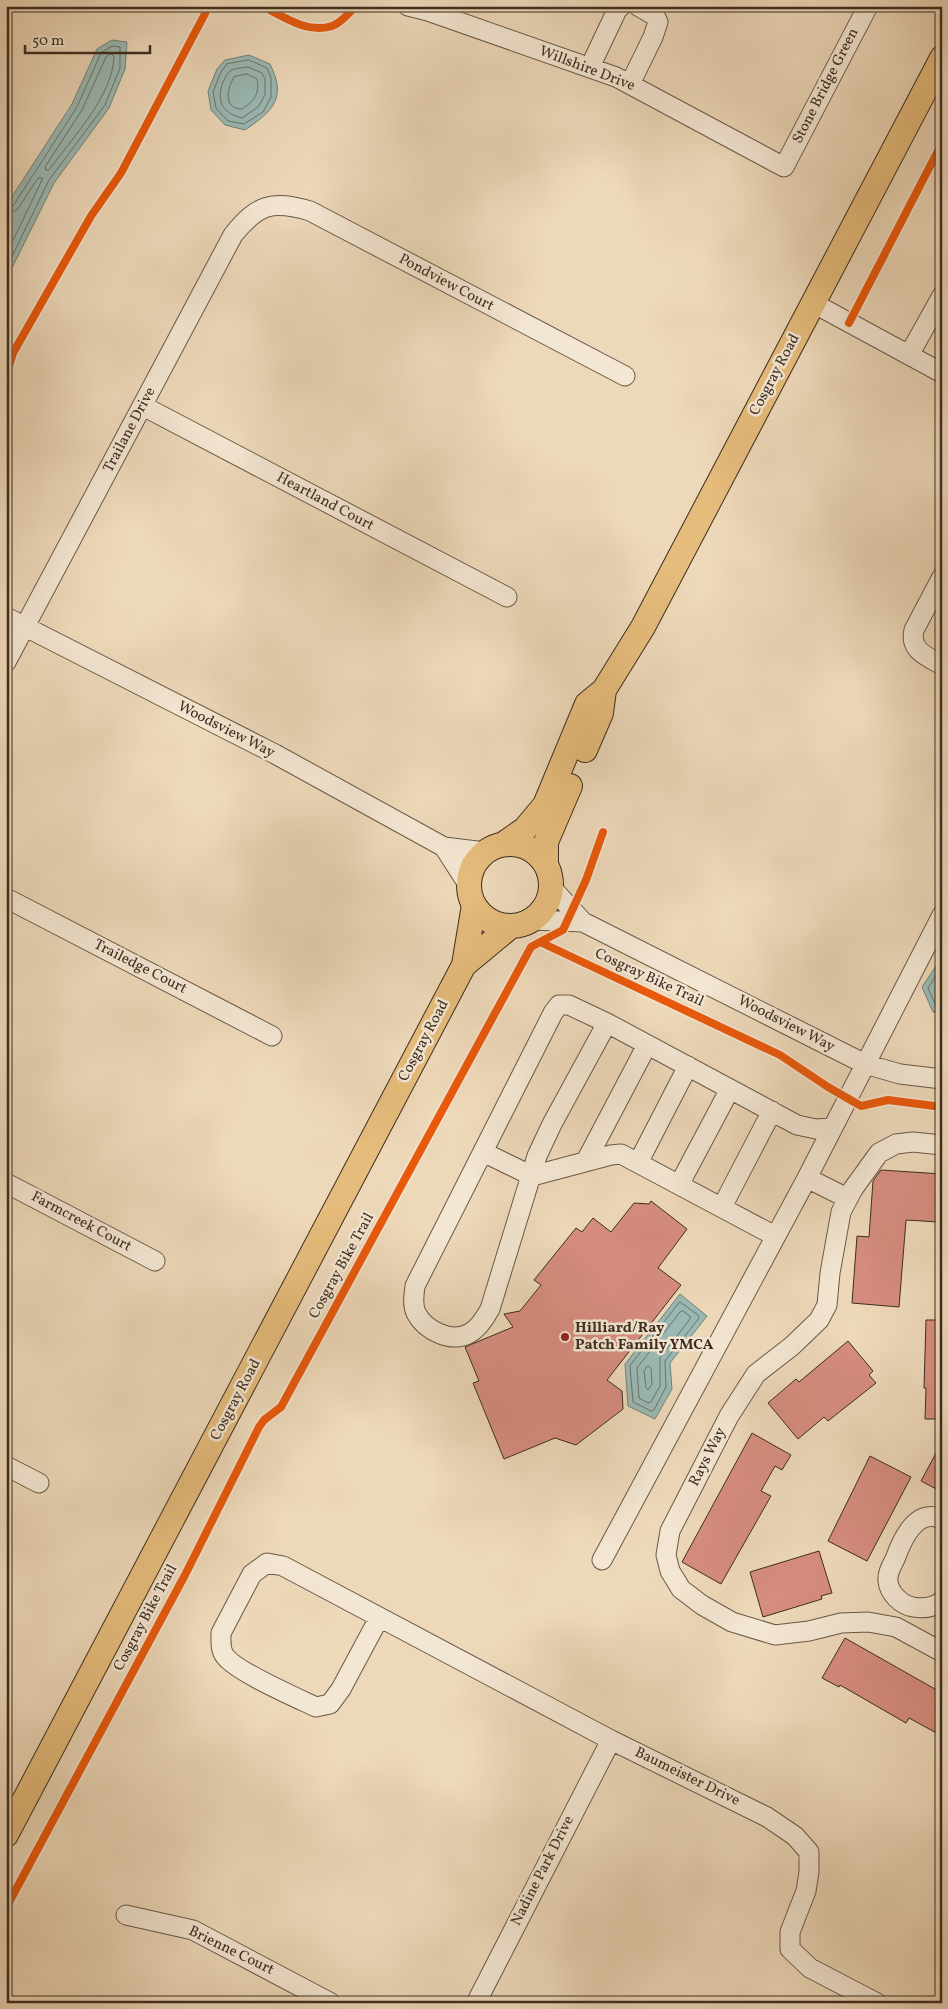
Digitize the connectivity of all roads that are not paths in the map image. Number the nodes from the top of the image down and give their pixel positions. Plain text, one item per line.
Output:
1 (408, 6) edge
2 (621, 6) edge
3 (638, 6) edge
4 (868, 6) edge
5 (429, 9) edge
6 (942, 58) edge
7 (590, 67) junction
8 (630, 84) junction
9 (784, 167) joint
10 (264, 208) joint
11 (942, 296) edge
12 (813, 303) junction
13 (909, 355) junction
14 (942, 373) edge
15 (625, 376) dead end
16 (143, 406) junction
17 (942, 577) edge
18 (507, 597) dead end
19 (6, 617) edge
20 (25, 627) junction
21 (6, 662) edge
22 (942, 665) edge
23 (604, 690) junction
24 (444, 847) junction
25 (495, 848) junction
26 (546, 864) junction
27 (552, 888) junction
28 (472, 895) junction
29 (6, 898) edge
30 (942, 915) edge
31 (583, 922) junction
32 (522, 923) junction
33 (464, 964) junction
34 (606, 1023) junction
35 (272, 1036) dead end
36 (648, 1044) junction
37 (864, 1064) junction
38 (688, 1066) junction
39 (942, 1079) edge
40 (730, 1089) junction
41 (772, 1111) junction
42 (832, 1128) junction
43 (942, 1145) edge
44 (483, 1152) junction
45 (586, 1162) junction
46 (638, 1163) junction
47 (532, 1176) junction
48 (807, 1178) junction
49 (6, 1183) edge
50 (679, 1185) junction
51 (847, 1198) junction
52 (722, 1207) junction
53 (775, 1236) junction
54 (155, 1261) dead end
55 (6, 1466) edge
56 (39, 1483) dead end
57 (942, 1519) edge
58 (602, 1560) dead end
59 (942, 1601) edge
60 (906, 1606) junction
61 (379, 1618) junction
62 (896, 1627) junction
63 (942, 1652) edge
64 (611, 1740) junction
65 (6, 1835) edge
66 (126, 1915) dead end
67 (331, 2003) edge
68 (476, 2003) edge
69 (877, 2003) edge

1 - 5 street, Willshire Drive
2 - 7 street
3 - 8 street
4 - 9 street, Stone Bridge Green
5 - 7 street, Willshire Drive
6 - 12 main road, Cosgray Road
7 - 8 street, Willshire Drive
8 - 9 street, Willshire Drive
10 - 15 street, Pondview Court
10 - 16 street, Trailane Drive
11 - 13 street
12 - 13 street
12 - 23 main road, Cosgray Road
13 - 14 street
16 - 18 street, Heartland Court
16 - 20 street, Trailane Drive
17 - 22 street
19 - 20 street, Woodsview Way
20 - 21 street, Trailane Drive
20 - 24 street, Woodsview Way
23 - 25 main road, Cosgray Road
23 - 26 main road, Cosgray Road
24 - 25 street, Woodsview Way
24 - 28 street, Woodsview Way
25 - 26 main road
25 - 28 main road
26 - 27 main road
27 - 31 street, Woodsview Way
27 - 32 main road
28 - 32 main road
28 - 33 main road, Cosgray Road
29 - 35 street, Trailedge Court
30 - 37 street
31 - 32 street, Woodsview Way
31 - 37 street, Woodsview Way
32 - 33 main road, Cosgray Road
33 - 65 main road, Cosgray Road
34 - 36 street
34 - 44 street
34 - 47 street
36 - 38 street
36 - 45 street
37 - 39 street, Woodsview Way
37 - 42 street
38 - 40 street
38 - 46 street
40 - 41 street
40 - 50 street
41 - 42 street
41 - 52 street
42 - 48 street
43 - 51 street, Rays Way
44 - 47 street
44 - 47 street
45 - 46 street
45 - 47 street
46 - 50 street
48 - 51 street
48 - 53 street
49 - 54 street, Farmcreek Court
50 - 52 street
51 - 62 street, Rays Way
52 - 53 street
53 - 58 street
55 - 56 street
57 - 60 street
59 - 60 street
60 - 62 street
61 - 61 street, Baumeister Drive
61 - 64 street, Baumeister Drive
62 - 63 street, Rays Way
64 - 68 street, Nadine Park Drive
64 - 69 street, Baumeister Drive
66 - 67 street, Brienne Court

